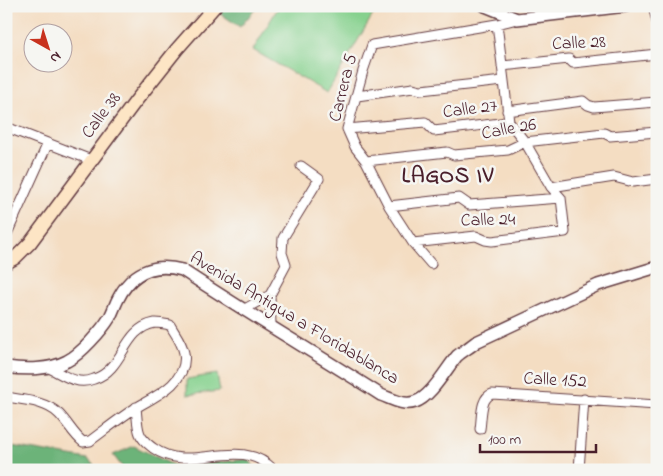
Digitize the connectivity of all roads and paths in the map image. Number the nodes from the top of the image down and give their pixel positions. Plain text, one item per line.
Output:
1 (485, 6) edge
2 (626, 6) edge
3 (653, 6) edge
4 (211, 7) edge
5 (517, 18) junction
6 (657, 22) edge
7 (496, 24) junction
8 (657, 54) edge
9 (502, 66) junction
10 (503, 80) junction
11 (358, 96) junction
12 (657, 102) edge
13 (507, 112) junction
14 (509, 122) junction
15 (6, 127) edge
16 (348, 129) junction
17 (657, 132) edge
18 (525, 142) junction
19 (48, 143) junction
20 (91, 160) junction
21 (366, 161) junction
22 (301, 166) dead end
23 (657, 179) edge
24 (552, 186) junction
25 (561, 198) junction
26 (390, 206) junction
27 (6, 236) edge
28 (412, 243) junction
29 (6, 263) edge
30 (431, 264) dead end
31 (657, 267) edge
32 (270, 295) junction
33 (243, 310) junction
34 (271, 325) junction
35 (6, 367) edge
36 (47, 367) junction
37 (6, 397) edge
38 (584, 399) junction
39 (657, 405) edge
40 (136, 408) junction
41 (480, 428) dead end
42 (274, 470) edge
43 (578, 470) edge

1 - 5 street
2 - 5 street
3 - 6 street
4 - 20 main road, Calle 38
5 - 7 street
7 - 9 street
7 - 11 street, Carrera 5
8 - 9 street, Calle 28
9 - 10 street
10 - 11 street
10 - 13 street
11 - 16 street, Carrera 5
12 - 13 street, Calle 27
13 - 14 street
14 - 16 street, Calle 27
14 - 18 street
15 - 19 street
16 - 21 street, Carrera 5
17 - 18 street, Calle 26
18 - 21 street, Calle 26
18 - 24 street
19 - 20 street
19 - 27 street
20 - 29 main road, Calle 38
21 - 26 street, Carrera 5
22 - 32 street
23 - 24 street
24 - 25 street
25 - 26 street
25 - 28 street, Calle 24
26 - 28 street, Carrera 5
28 - 30 street, Carrera 5
31 - 34 street, Avenida Antigua a Floridablanca
32 - 33 street
32 - 34 street
33 - 34 street, Avenida Antigua a Floridablanca
33 - 36 street, Avenida Antigua a Floridablanca
35 - 36 street, Avenida Antigua a Floridablanca
36 - 40 street
37 - 40 street
38 - 39 street, Calle 152
38 - 41 street, Calle 152
38 - 43 street
40 - 42 street

